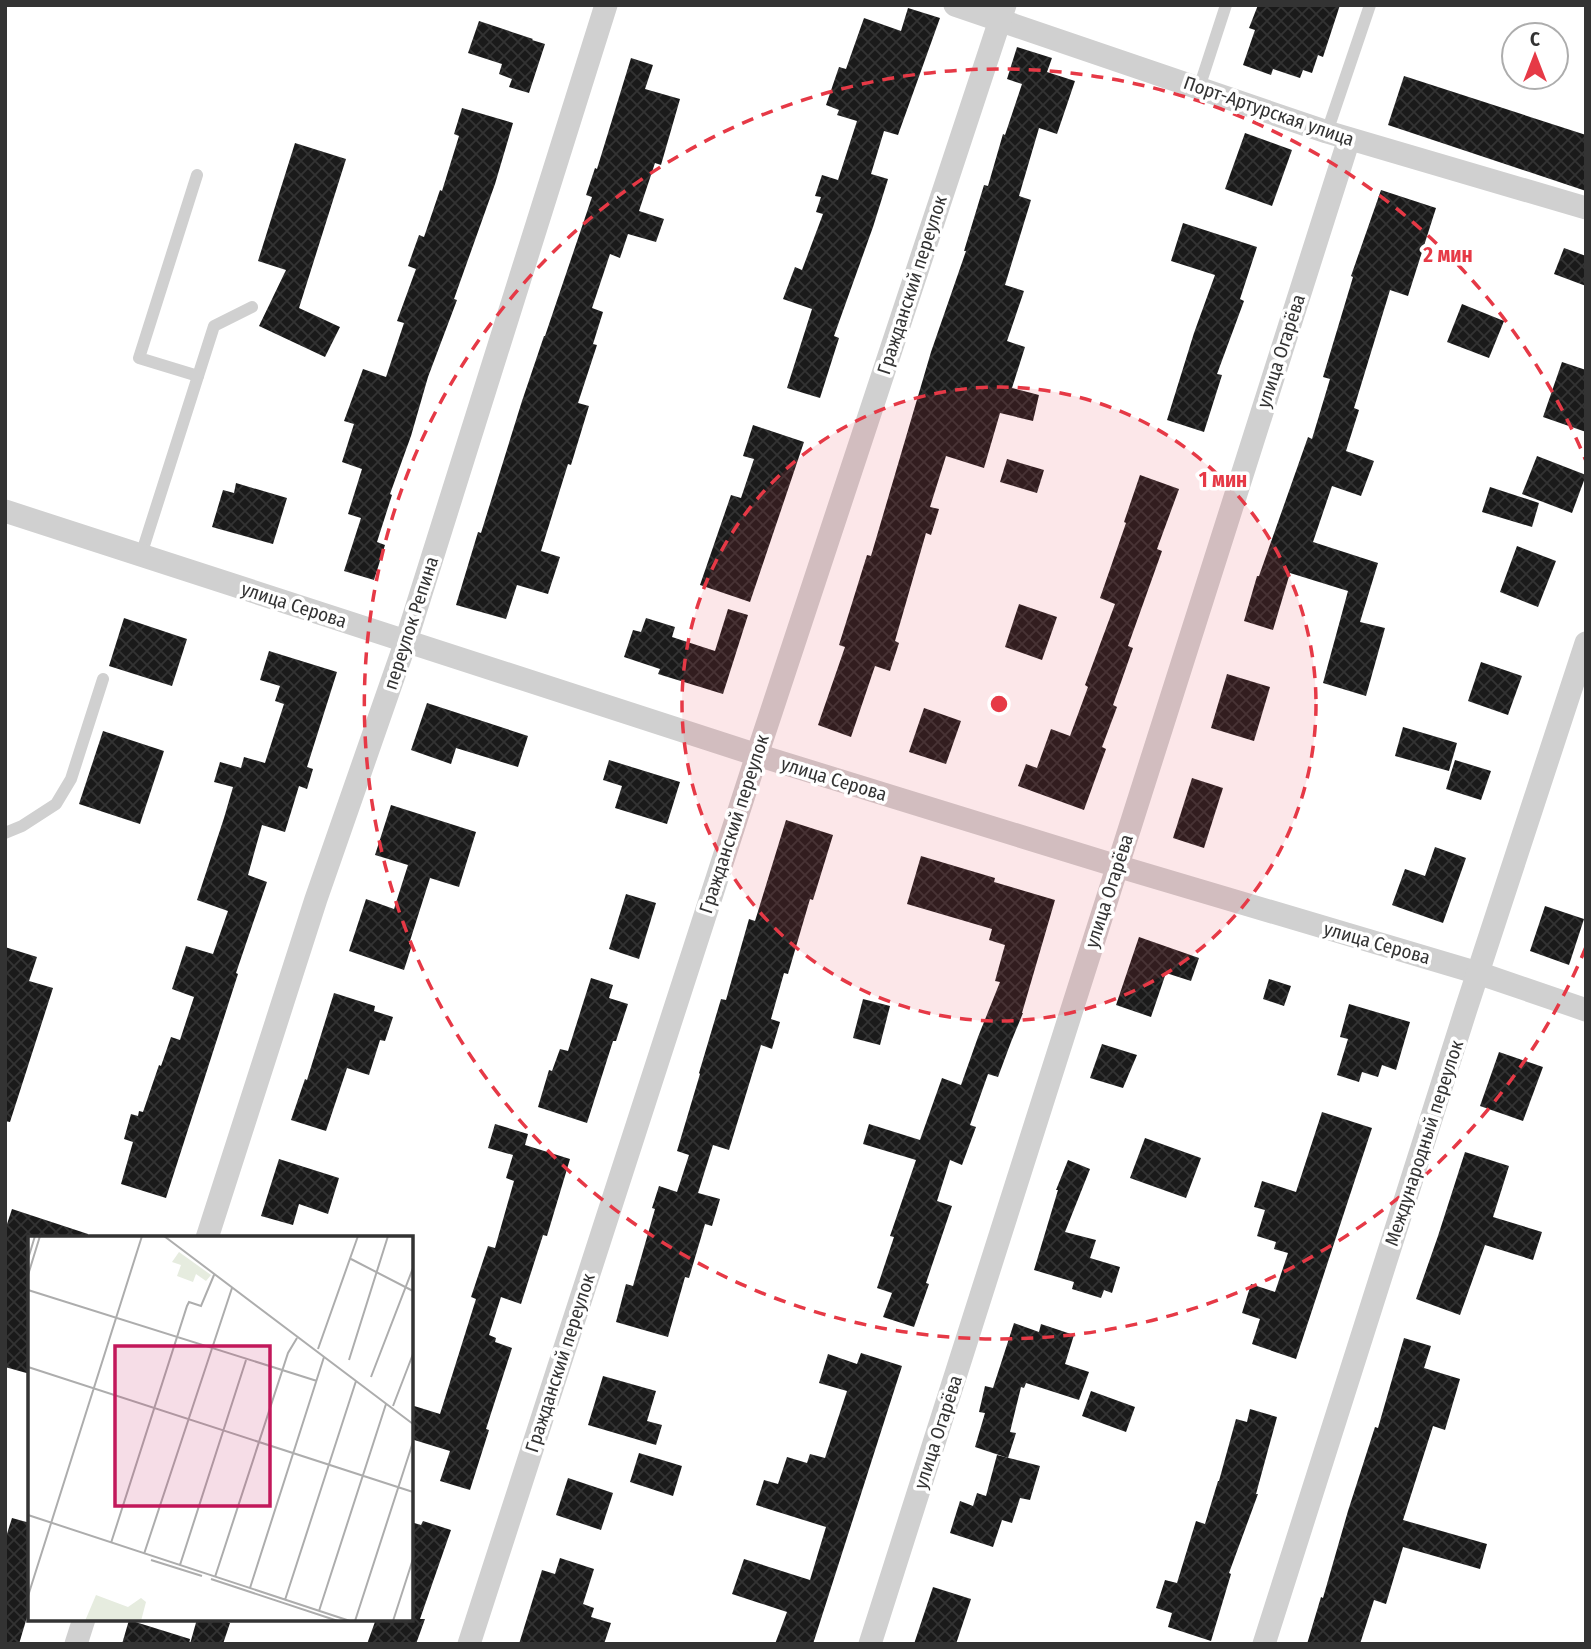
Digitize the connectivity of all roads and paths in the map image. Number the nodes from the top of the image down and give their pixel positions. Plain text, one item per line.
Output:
1 (606, 5) edge
2 (955, 5) edge
3 (1226, 5) edge
4 (1370, 5) edge
5 (1003, 13) edge
6 (1199, 88) junction
7 (1338, 135) junction
8 (197, 175) dead end
9 (1586, 208) edge
10 (252, 307) dead end
11 (198, 376) junction
12 (5, 511) edge
13 (141, 555) junction
14 (406, 641) junction
15 (1586, 643) edge
16 (103, 679) dead end
17 (757, 755) junction
18 (5, 833) edge
19 (1117, 866) junction
20 (1478, 973) junction
21 (1586, 1010) edge
22 (207, 1236) edge
23 (83, 1621) edge
24 (76, 1644) edge
25 (469, 1644) edge
26 (870, 1644) edge
27 (1264, 1644) edge

1 - 14 street, переулок Репина
2 - 5 street, Порт-Артурская улица
3 - 6 lane
4 - 7 lane
5 - 6 street, Порт-Артурская улица
5 - 17 street, Гражданский переулок
6 - 7 street, Порт-Артурская улица
7 - 9 street, Порт-Артурская улица
7 - 19 street, улица Огарёва
8 - 11 lane
10 - 11 lane
11 - 13 lane
12 - 13 street, улица Серова
13 - 14 street, улица Серова
14 - 17 street, улица Серова
14 - 22 street, переулок Репина
15 - 20 street, Международный переулок
16 - 18 lane
17 - 19 street, улица Серова
17 - 25 street, Гражданский переулок
19 - 20 street, улица Серова
19 - 26 street, улица Огарёва
20 - 21 street, улица Серова
20 - 27 street, Международный переулок
23 - 24 street

